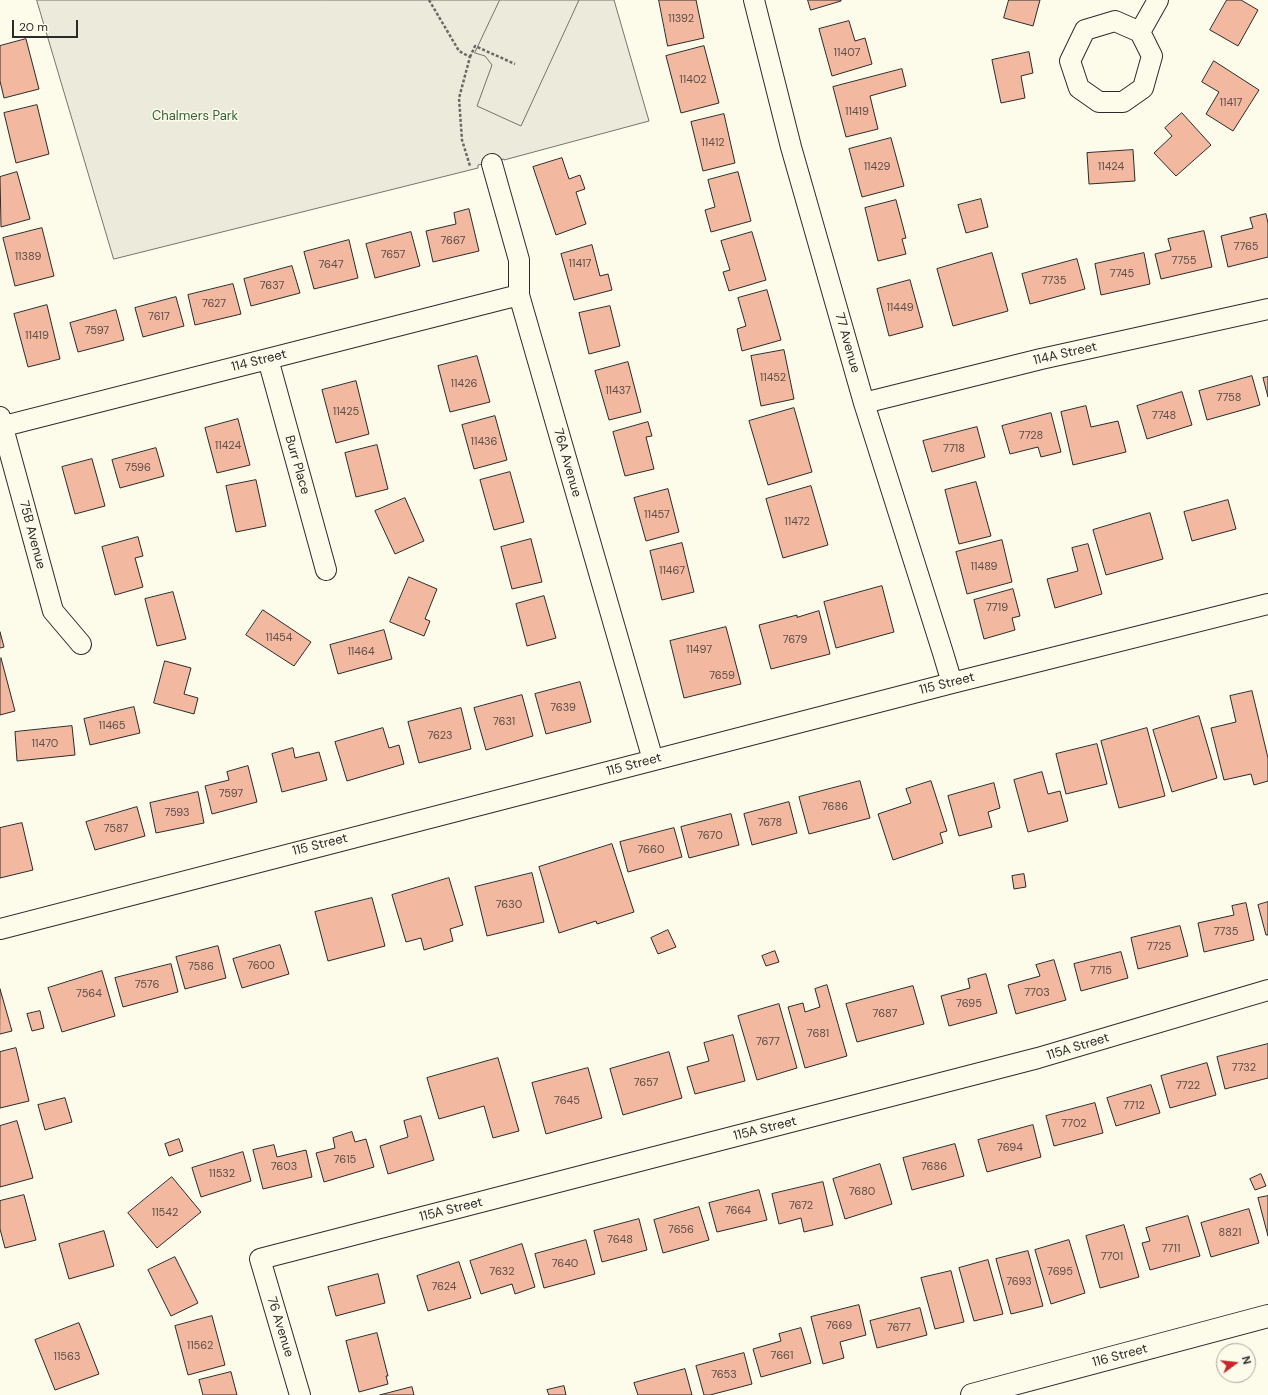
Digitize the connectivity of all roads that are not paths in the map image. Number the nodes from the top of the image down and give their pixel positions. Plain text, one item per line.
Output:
1 (754, 0) edge
2 (1158, 0) edge
3 (1140, 32) junction
4 (492, 164) road end
5 (519, 295) junction
6 (1268, 309) edge
7 (268, 359) junction
8 (864, 403) junction
9 (1, 423) edge
10 (326, 570) dead end
11 (1268, 604) edge
12 (81, 644) dead end
13 (952, 683) junction
14 (653, 760) junction
15 (0, 929) edge
16 (1268, 990) edge
17 (260, 1260) joint
18 (1268, 1316) edge
19 (300, 1395) edge
20 (972, 1395) edge

1 - 8 street, 77 Avenue
2 - 3 street
3 - 3 street
4 - 5 street, 76A Avenue
5 - 7 street, 114 Street
5 - 14 street, 76A Avenue
6 - 8 street, 114A Street
7 - 9 street, 114 Street
7 - 10 street, Burr Place
8 - 13 street, 77 Avenue
9 - 12 street, 75B Avenue
11 - 13 street, 115 Street
13 - 14 street, 115 Street
14 - 15 street, 115 Street
16 - 17 street, 115A Street
17 - 19 street, 76 Avenue
18 - 20 street, 116 Street

